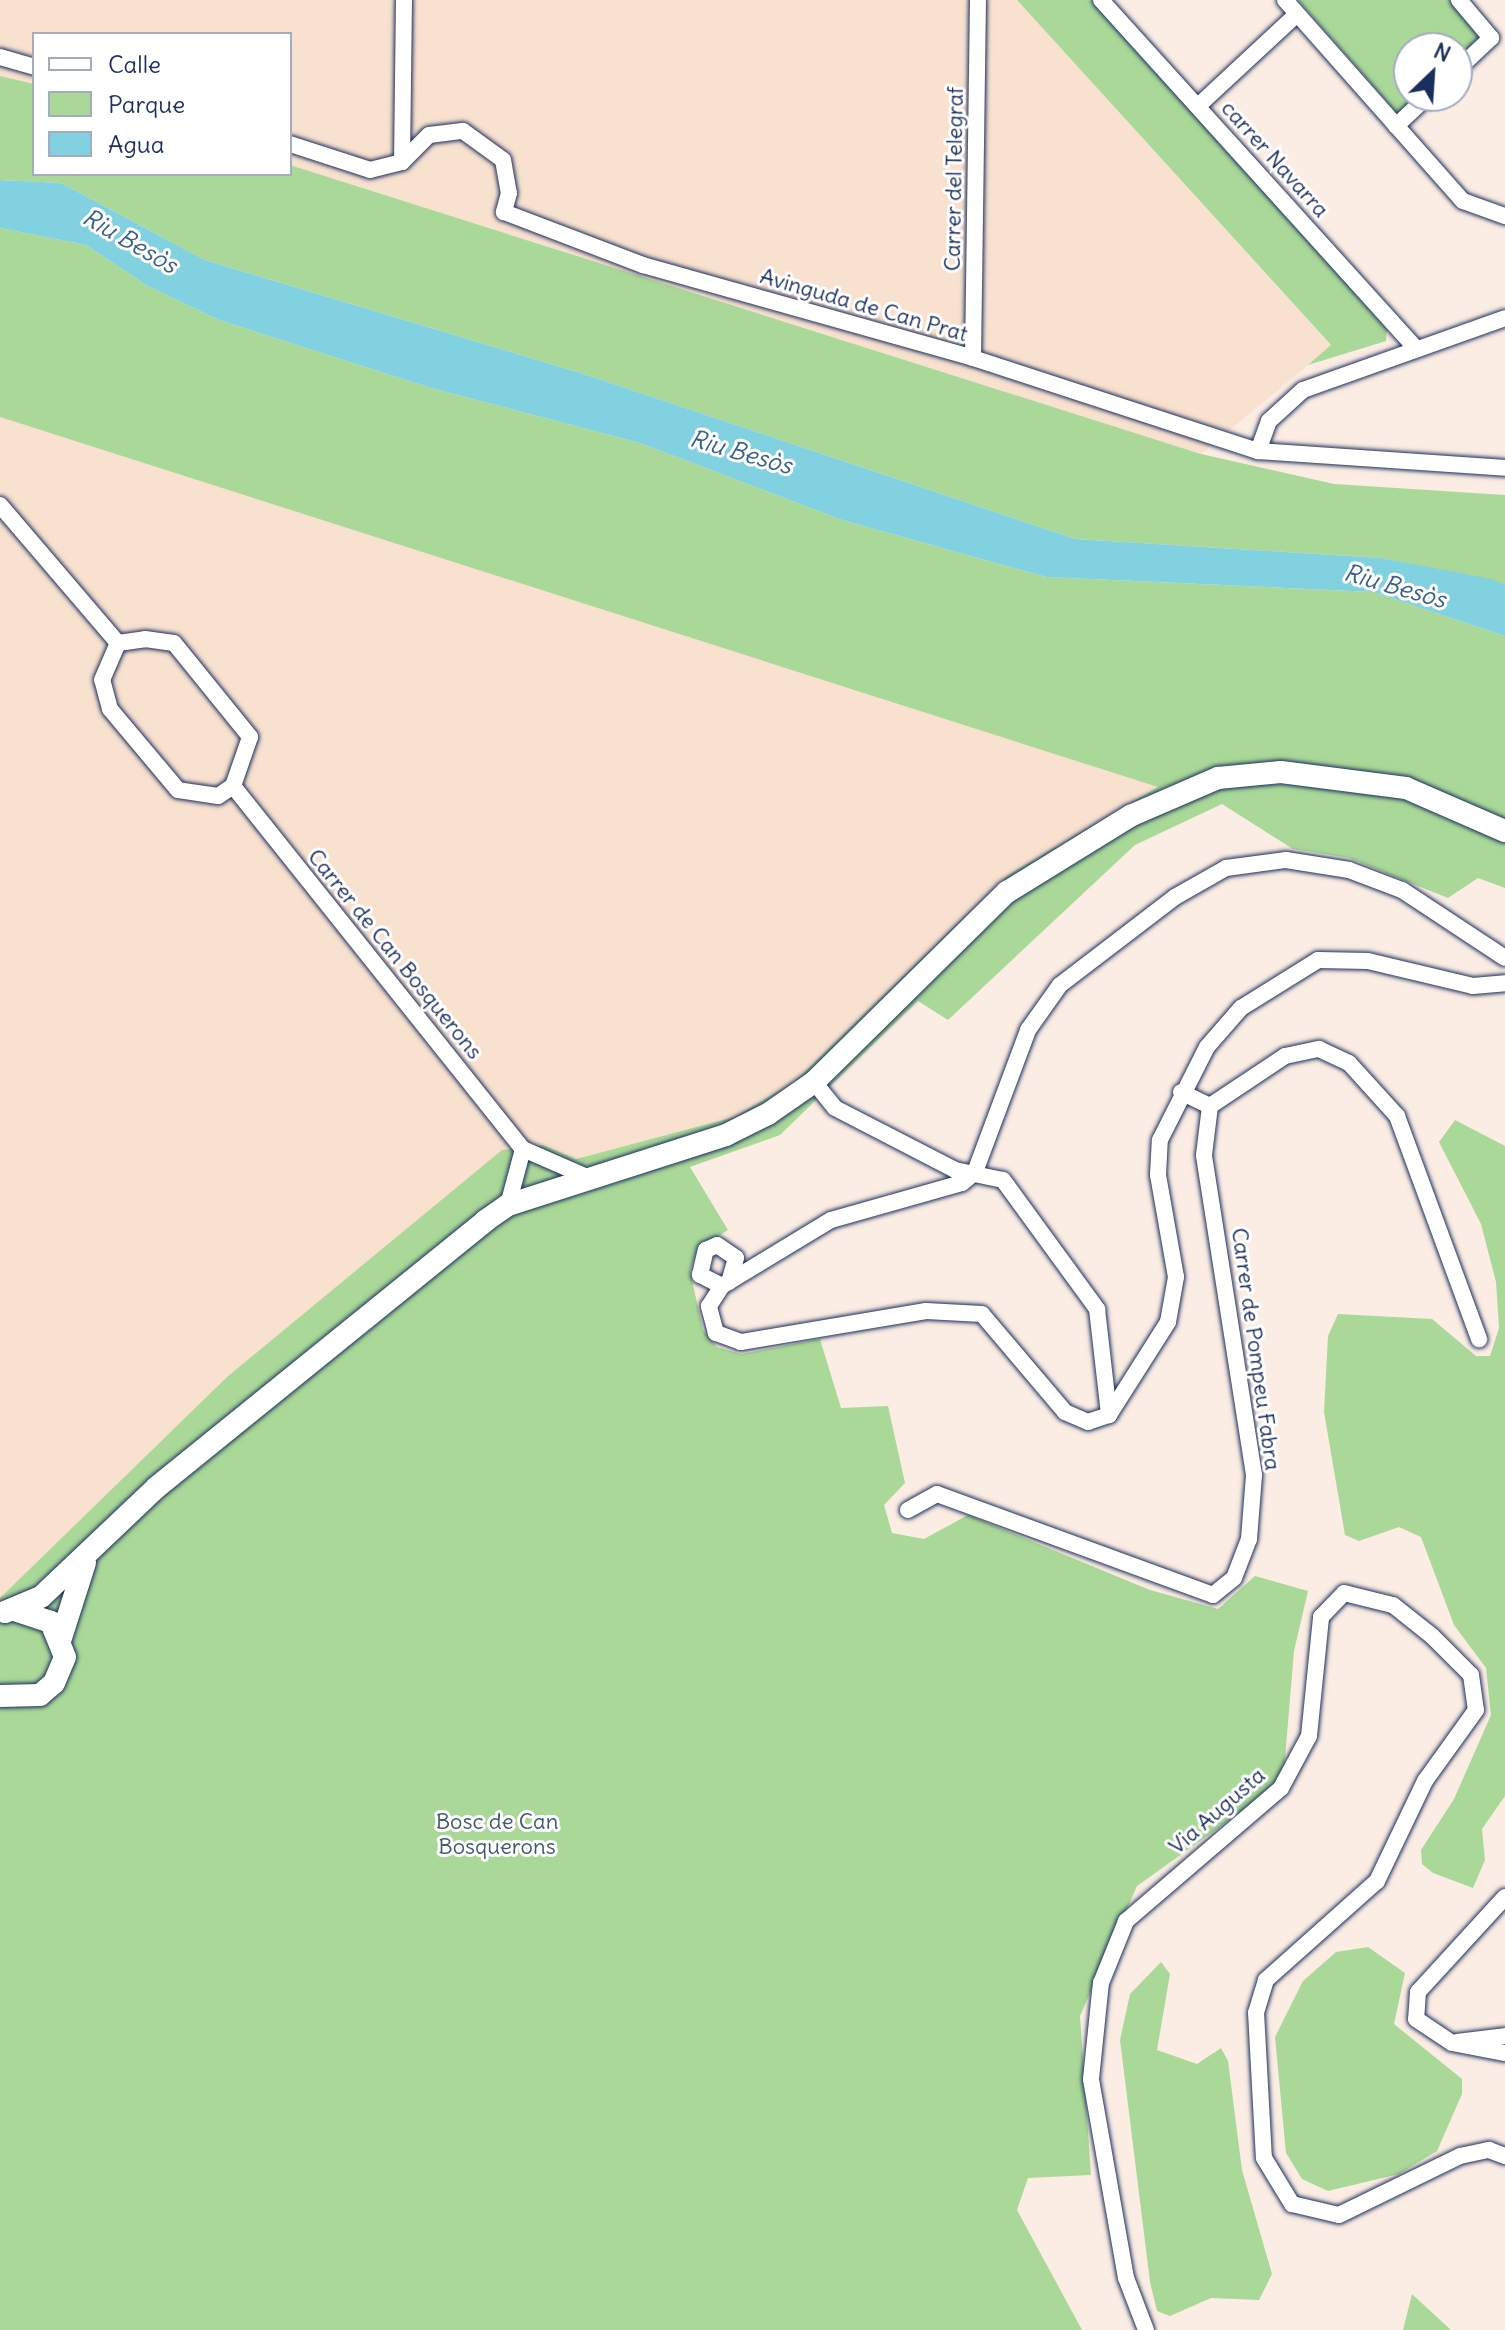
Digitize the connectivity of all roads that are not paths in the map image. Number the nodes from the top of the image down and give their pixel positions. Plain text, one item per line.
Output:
1 (404, 0) edge
2 (978, 0) edge
3 (1101, 0) edge
4 (1285, 0) edge
5 (1459, 0) edge
6 (1297, 14) junction
7 (1473, 55) edge
8 (0, 57) edge
9 (32, 66) edge
10 (1198, 106) junction
11 (1411, 112) edge
12 (1396, 126) junction
13 (292, 145) edge
14 (402, 162) junction
15 (1505, 216) edge
16 (1505, 318) edge
17 (1415, 348) junction
18 (973, 358) junction
19 (1258, 451) junction
20 (1505, 468) edge
21 (0, 505) edge
22 (118, 643) junction
23 (233, 786) junction
24 (1501, 826) edge
25 (1505, 958) edge
26 (1505, 983) edge
27 (814, 1082) junction
28 (1181, 1092) junction
29 (1210, 1106) junction
30 (523, 1149) junction
31 (975, 1172) junction
32 (587, 1177) junction
33 (508, 1205) junction
34 (1479, 1339) dead end
35 (1109, 1415) junction
36 (908, 1510) dead end
37 (89, 1554) junction
38 (3, 1613) edge
39 (61, 1638) junction
40 (11, 1698) edge
41 (0, 1717) edge
42 (1505, 1897) edge
43 (1505, 2036) edge
44 (1452, 2043) junction
45 (1505, 2053) edge
46 (1505, 2156) edge
47 (1146, 2330) edge

1 - 14 street
2 - 18 street, Carrer del Telegraf
3 - 10 street, carrer Navarra
4 - 6 street
5 - 7 street
6 - 10 street
6 - 12 street
8 - 9 street
10 - 17 street, carrer Navarra
11 - 12 street
12 - 15 street
13 - 14 street
14 - 18 street, Avinguda de Can Prat
16 - 17 street
17 - 19 street
18 - 19 street, Avinguda de Can Prat
19 - 20 street, Avinguda de Can Prat
21 - 22 street
22 - 23 street
22 - 23 street
23 - 30 street, Carrer de Can Bosquerons
24 - 27 street
25 - 31 street
26 - 28 street
27 - 31 street
27 - 32 street
28 - 29 street
28 - 35 street
29 - 34 street
29 - 36 street, Carrer de Pompeu Fabra
30 - 32 street, Carrer de Can Bosquerons
30 - 33 street
31 - 35 street
31 - 35 street
32 - 33 street
33 - 37 street
37 - 38 street
37 - 39 street
38 - 39 street
39 - 40 street
40 - 41 street
42 - 44 street
43 - 44 street
44 - 45 street
46 - 47 street, Via Augusta

